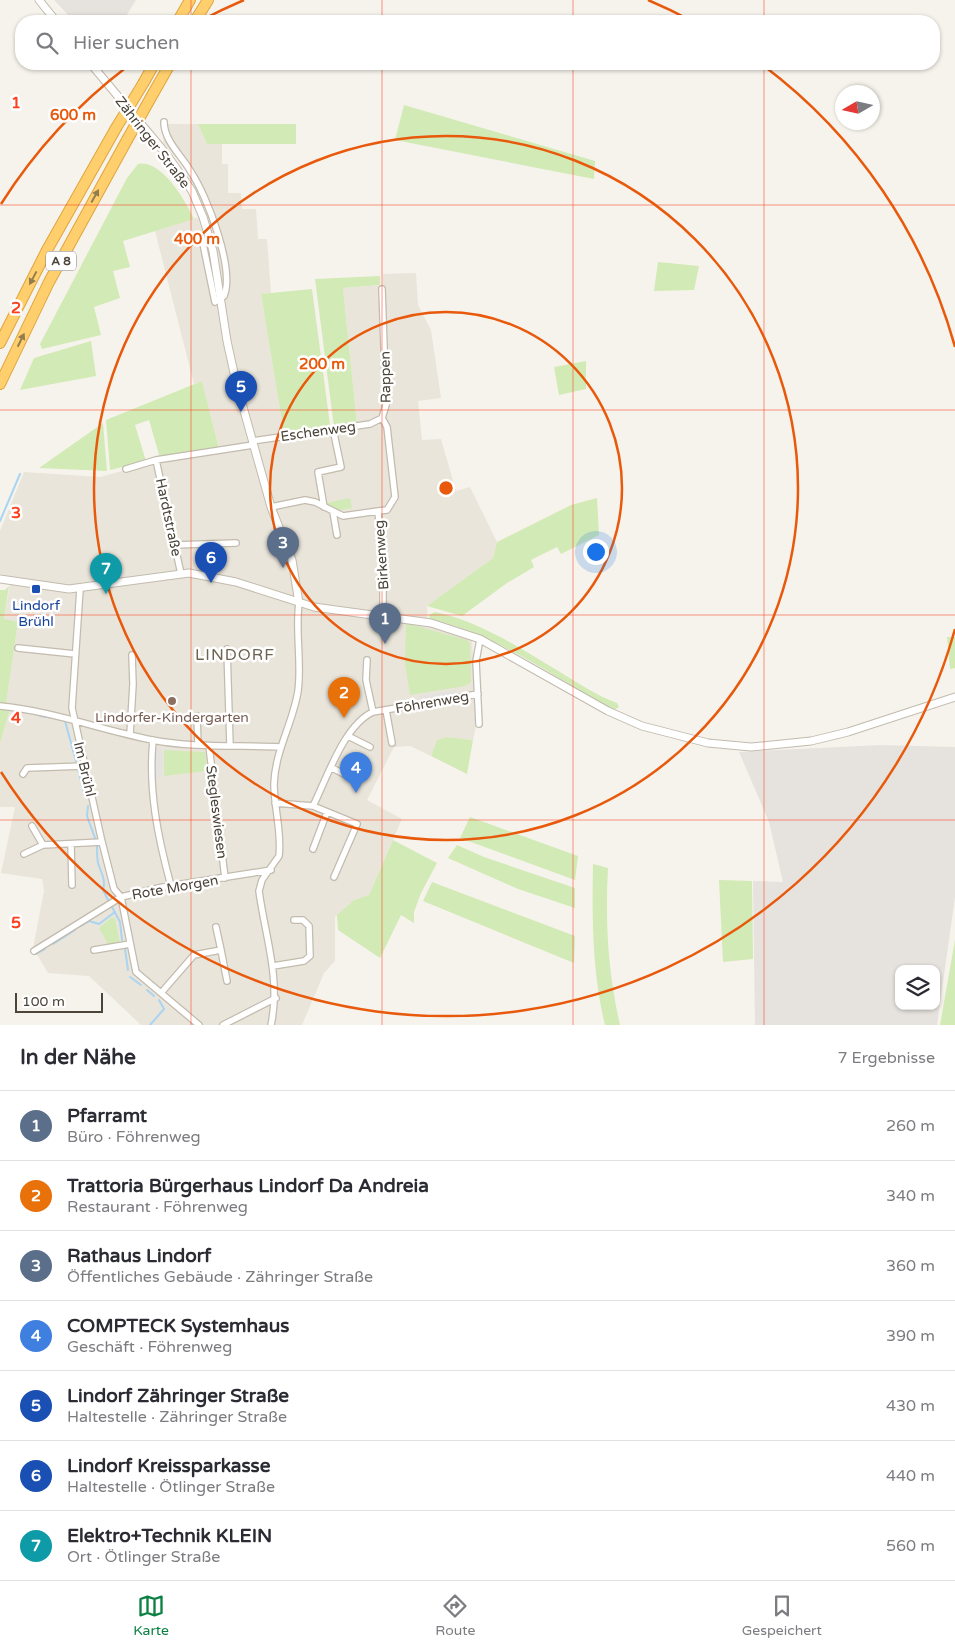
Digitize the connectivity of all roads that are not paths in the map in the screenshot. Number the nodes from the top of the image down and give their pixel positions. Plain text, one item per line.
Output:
1 (38, 0) edge
2 (190, 0) edge
3 (208, 0) edge
4 (51, 15) edge
5 (181, 15) edge
6 (199, 15) edge
7 (96, 70) edge
8 (151, 70) edge
9 (167, 70) edge
10 (164, 122) dead end
11 (202, 239) dead end
12 (382, 289) dead end
13 (220, 300) junction
14 (0, 343) edge
15 (0, 384) edge
16 (382, 418) junction
17 (333, 429) junction
18 (253, 443) junction
19 (156, 460) junction
20 (126, 469) dead end
21 (271, 507) junction
22 (324, 507) junction
23 (378, 511) junction
24 (334, 512) junction
25 (337, 534) dead end
26 (236, 543) dead end
27 (174, 544) junction
28 (181, 574) junction
29 (0, 579) edge
30 (80, 589) junction
31 (298, 602) junction
32 (383, 615) junction
33 (480, 639) junction
34 (18, 648) dead end
35 (227, 649) dead end
36 (75, 654) junction
37 (132, 655) dead end
38 (367, 660) dead end
39 (478, 694) junction
40 (955, 697) edge
41 (0, 706) edge
42 (386, 710) junction
43 (373, 712) junction
44 (197, 716) dead end
45 (74, 718) junction
46 (479, 724) dead end
47 (130, 735) junction
48 (348, 736) junction
49 (153, 740) junction
50 (392, 743) dead end
51 (198, 745) junction
52 (209, 746) junction
53 (230, 746) junction
54 (280, 747) junction
55 (370, 747) dead end
56 (84, 766) junction
57 (332, 768) junction
58 (23, 774) dead end
59 (356, 780) dead end
60 (275, 803) junction
61 (313, 806) junction
62 (327, 812) junction
63 (32, 826) dead end
64 (102, 842) junction
65 (71, 844) junction
66 (44, 845) junction
67 (313, 849) dead end
68 (24, 854) dead end
69 (271, 870) junction
70 (334, 877) dead end
71 (225, 878) junction
72 (72, 884) dead end
73 (172, 886) junction
74 (121, 897) junction
75 (294, 920) dead end
76 (216, 927) dead end
77 (130, 944) junction
78 (94, 950) dead end
79 (221, 950) junction
80 (34, 951) dead end
81 (273, 966) junction
82 (227, 980) dead end
83 (161, 993) junction
84 (276, 998) junction
85 (199, 1025) edge
86 (223, 1025) edge
87 (271, 1025) edge

1 - 4 street
2 - 5 highway
3 - 6 highway
7 - 13 street, Zähringer Straße
8 -> 14 highway, A 8, bridge
15 -> 9 highway, A 8, bridge
10 - 13 street
11 - 13 street
12 - 16 street, Rappen
13 - 18 street, Zähringer Straße
16 - 17 street, Eschenweg
16 - 23 street, Rappen
17 - 18 street, Eschenweg
17 - 22 street
18 - 19 street, Hardtstraße
18 - 21 street, Zähringer Straße
19 - 20 street, Hardtstraße
19 - 27 street, Hardtstraße
21 - 22 street, Birkenweg
21 - 31 street, Zähringer Straße
22 - 24 street, Birkenweg
23 - 24 street, Birkenweg
23 - 32 street, Birkenweg
24 - 25 street
26 - 27 street
27 - 28 street, Hardtstraße
28 - 30 street
28 - 31 street
29 - 30 street
30 - 36 street, Im Brühl
31 - 32 street
31 - 54 street
32 - 33 street
33 - 39 street
33 - 40 street
34 - 36 street
35 - 53 street
36 - 45 street, Im Brühl
37 - 47 street
38 - 43 street
39 - 42 street, Föhrenweg
39 - 46 street
41 - 45 street
42 - 43 street, Föhrenweg
42 - 50 street, Föhrenweg
43 - 48 street, Föhrenweg
44 - 51 street
45 - 47 street
45 - 56 street, Im Brühl
47 - 49 street
48 - 55 street
48 - 57 street, Föhrenweg
49 - 51 street
49 - 73 street
51 - 52 street
52 - 53 street
52 - 71 street, Stegleswiesen
53 - 54 street
54 - 60 street
56 - 58 street
56 - 64 street, Im Brühl
57 - 59 street
57 - 61 street, Föhrenweg
60 - 61 street
60 - 69 street
61 - 62 street
62 - 67 street
62 - 70 street
63 - 66 street
64 - 65 street
64 - 74 street, Im Brühl
65 - 66 street
65 - 72 street
66 - 68 street
69 - 71 street, Rote Morgen
69 - 81 street
71 - 73 street, Rote Morgen
73 - 74 street, Rote Morgen
74 - 77 street, Im Brühl
74 - 80 street, Rote Morgen
75 - 81 street
76 - 79 street
77 - 78 street
77 - 83 street, Im Brühl
79 - 82 street
79 - 83 street
81 - 84 street
83 - 85 street, Im Brühl
84 - 86 street
84 - 87 street

